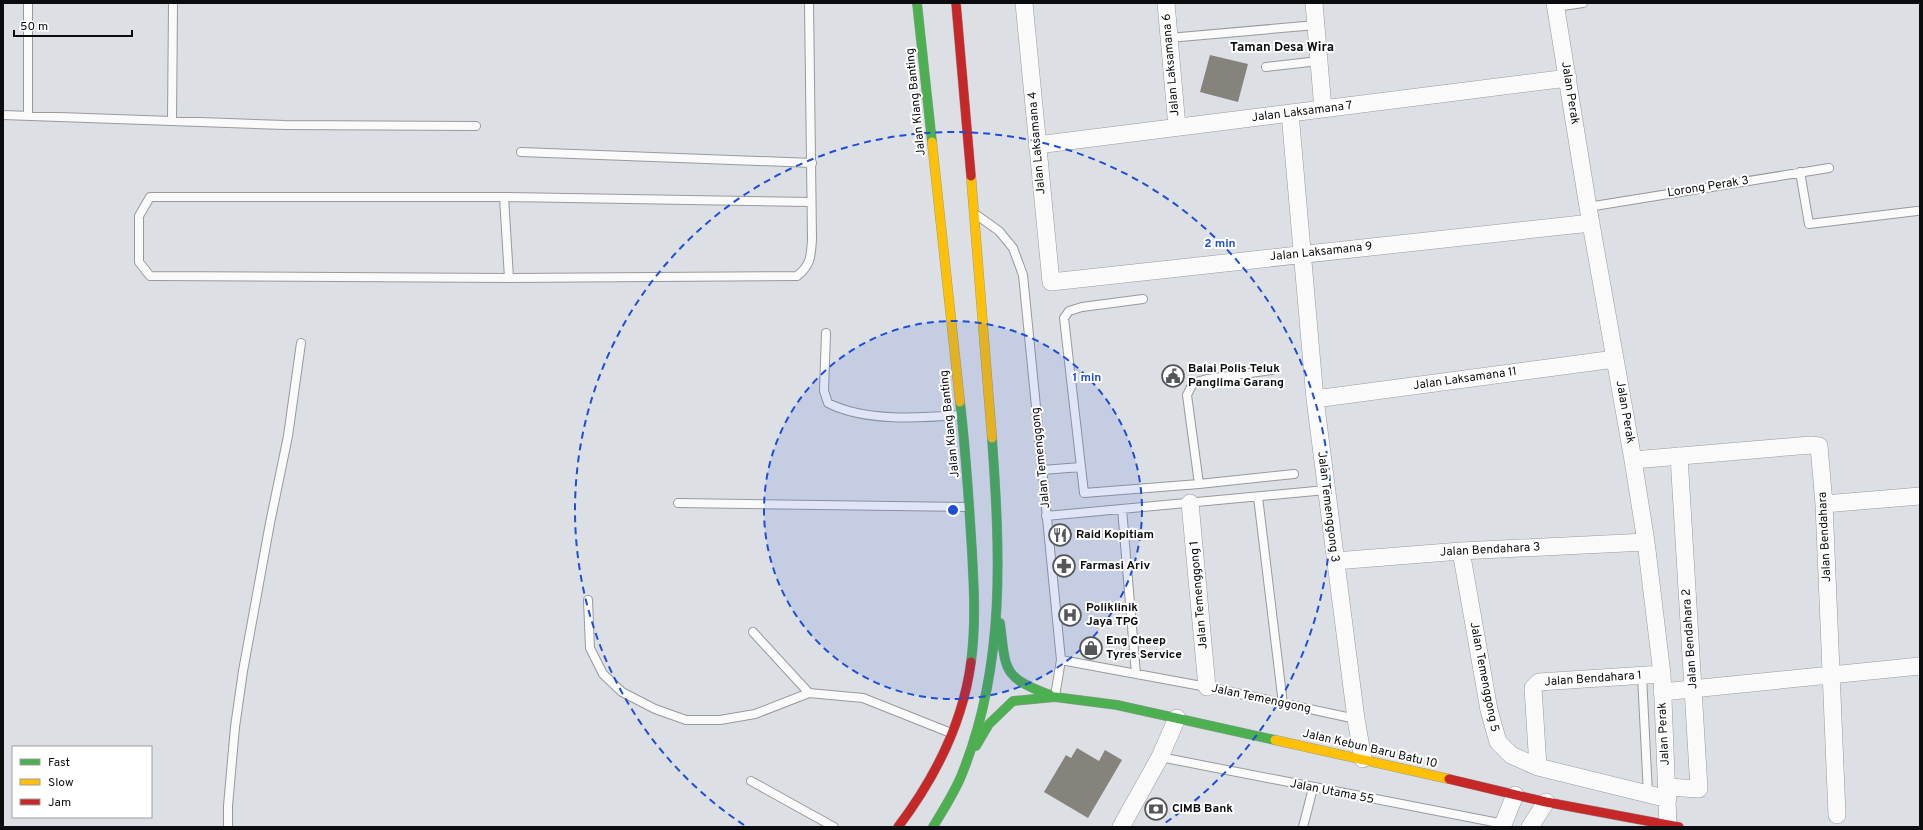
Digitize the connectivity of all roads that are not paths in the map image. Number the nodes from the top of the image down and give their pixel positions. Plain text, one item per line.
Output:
1 (28, 3) edge
2 (173, 3) edge
3 (809, 3) edge
4 (917, 3) edge
5 (956, 3) edge
6 (1024, 3) edge
7 (1166, 3) edge
8 (1314, 3) edge
9 (1583, 3) edge
10 (1556, 5) edge
11 (1316, 25) junction
12 (1169, 38) junction
13 (1318, 61) junction
14 (1266, 67) dead end
15 (1568, 78) junction
16 (1323, 109) junction
17 (1290, 113) junction
18 (3, 115) edge
19 (28, 115) junction
20 (172, 121) junction
21 (476, 126) dead end
22 (1177, 127) junction
23 (1037, 145) junction
24 (521, 152) dead end
25 (812, 163) junction
26 (1828, 168) dead end
27 (1800, 172) junction
28 (504, 197) junction
29 (811, 202) junction
30 (1917, 211) dead end
31 (974, 214) junction
32 (1589, 215) junction
33 (1302, 254) junction
34 (509, 278) junction
35 (1051, 282) joint
36 (1143, 299) dead end
37 (826, 333) dead end
38 (301, 343) dead end
39 (1615, 359) junction
40 (1272, 370) dead end
41 (1315, 399) junction
42 (962, 415) junction
43 (1679, 456) junction
44 (1633, 460) junction
45 (1081, 468) junction
46 (1042, 470) junction
47 (1294, 474) dead end
48 (1199, 484) junction
49 (1326, 490) junction
50 (1920, 496) edge
51 (1258, 497) junction
52 (678, 502) dead end
53 (1190, 503) junction
54 (1824, 504) junction
55 (970, 507) junction
56 (1122, 509) junction
57 (1046, 516) junction
58 (1646, 542) junction
59 (1461, 551) junction
60 (1334, 561) junction
61 (588, 600) dead end
62 (999, 614) junction
63 (753, 632) dead end
64 (1061, 660) junction
65 (1920, 666) edge
66 (1136, 674) junction
67 (1662, 674) junction
68 (1831, 675) junction
69 (1642, 676) junction
70 (1207, 687) junction
71 (1693, 688) junction
72 (1662, 692) junction
73 (809, 693) junction
74 (1055, 697) junction
75 (1283, 704) junction
76 (1177, 718) junction
77 (1356, 719) junction
78 (953, 734) junction
79 (972, 754) junction
80 (1160, 757) junction
81 (1363, 759) junction
82 (1538, 767) junction
83 (751, 781) dead end
84 (1313, 788) junction
85 (1667, 793) junction
86 (1648, 794) junction
87 (1515, 795) junction
88 (1546, 802) junction
89 (1837, 815) dead end
90 (1503, 826) edge
91 (1532, 826) edge
92 (1674, 826) edge
93 (228, 827) edge
94 (834, 827) edge
95 (898, 827) edge
96 (933, 827) edge
97 (1121, 827) edge
98 (1303, 827) edge

1 - 19 lane
2 - 20 lane
3 - 25 lane
4 - 42 main road, Jalan Klang Banting
5 - 31 main road
6 - 23 street, Jalan Laksamana 4
7 - 12 street, Jalan Laksamana 6
8 - 11 street
9 - 10 lane
10 - 15 street, Jalan Perak
11 - 12 lane
11 - 13 street
12 - 22 street, Jalan Laksamana 6
13 - 14 lane
13 - 16 street
15 - 16 street, Jalan Laksamana 7
15 - 32 street, Jalan Perak
16 - 17 street, Jalan Laksamana 7
17 - 22 street, Jalan Laksamana 7
17 - 33 street, Jalan Temenggong 3
18 - 19 lane
19 - 20 lane
20 - 21 lane
22 - 23 street, Jalan Laksamana 7
23 - 35 street, Jalan Laksamana 4
24 - 25 lane
25 - 29 lane
26 - 27 lane, Lorong Perak 3
27 - 30 lane
27 - 32 lane, Lorong Perak 3
28 - 29 lane
28 - 34 lane
28 - 34 lane
29 - 34 lane
31 - 46 lane, Jalan Temenggong
31 - 62 main road
32 - 33 street, Jalan Laksamana 9
32 - 39 street, Jalan Perak
33 - 35 street, Jalan Laksamana 9
33 - 41 street, Jalan Temenggong 3
36 - 45 lane
37 - 42 lane
38 - 93 lane
39 - 41 street, Jalan Laksamana 11
39 - 44 street, Jalan Perak
40 - 48 lane
41 - 49 street, Jalan Temenggong 3
42 - 55 main road, Jalan Klang Banting
43 - 44 street, Jalan Bendahara
43 - 54 street, Jalan Bendahara
43 - 71 street, Jalan Bendahara 2
44 - 58 street, Jalan Perak
45 - 46 lane
45 - 48 lane
46 - 57 lane, Jalan Temenggong
47 - 48 lane
49 - 51 lane
49 - 60 street, Jalan Temenggong 3
50 - 54 street
51 - 53 lane
51 - 75 lane
52 - 55 lane
53 - 56 lane
53 - 70 street, Jalan Temenggong 1
54 - 68 street, Jalan Bendahara
55 - 78 main road, Jalan Klang Banting
56 - 57 lane
56 - 66 lane
57 - 64 lane, Jalan Temenggong
58 - 59 street, Jalan Bendahara 3
58 - 67 street, Jalan Perak
59 - 60 street, Jalan Bendahara 3
59 - 82 street, Jalan Temenggong 5
60 - 77 street, Jalan Temenggong 3
61 - 73 lane
62 - 74 main road
62 - 79 main road
63 - 73 lane
64 - 66 lane, Jalan Temenggong
64 - 74 lane
65 - 68 street
66 - 70 lane, Jalan Temenggong
67 - 69 street, Jalan Bendahara 1
67 - 72 street, Jalan Perak
68 - 71 street
68 - 89 street, Jalan Bendahara
69 - 82 street, Jalan Bendahara 1
69 - 86 lane
70 - 75 lane, Jalan Temenggong
71 - 72 street
71 - 85 street, Jalan Bendahara 2
72 - 85 street, Jalan Perak
73 - 78 lane
74 - 76 main road, Jalan Kebun Baru Batu 10
74 - 79 main road
75 - 77 lane, Jalan Temenggong
76 - 80 street
76 - 81 main road, Jalan Kebun Baru Batu 10
77 - 81 street, Jalan Temenggong 3
78 - 95 main road, Jalan Klang Banting
79 - 96 main road
80 - 84 lane, Jalan Utama 55
80 - 97 street
81 - 87 main road, Jalan Kebun Baru Batu 10
82 - 86 street, Jalan Temenggong 5
83 - 94 lane
84 - 90 lane, Jalan Utama 55
84 - 98 lane
85 - 86 street, Jalan Temenggong 5
85 - 92 street, Jalan Perak
87 - 88 main road, Jalan Kebun Baru Batu 10
87 - 90 street
88 - 91 street
88 - 92 main road, Jalan Kebun Baru Batu 10

